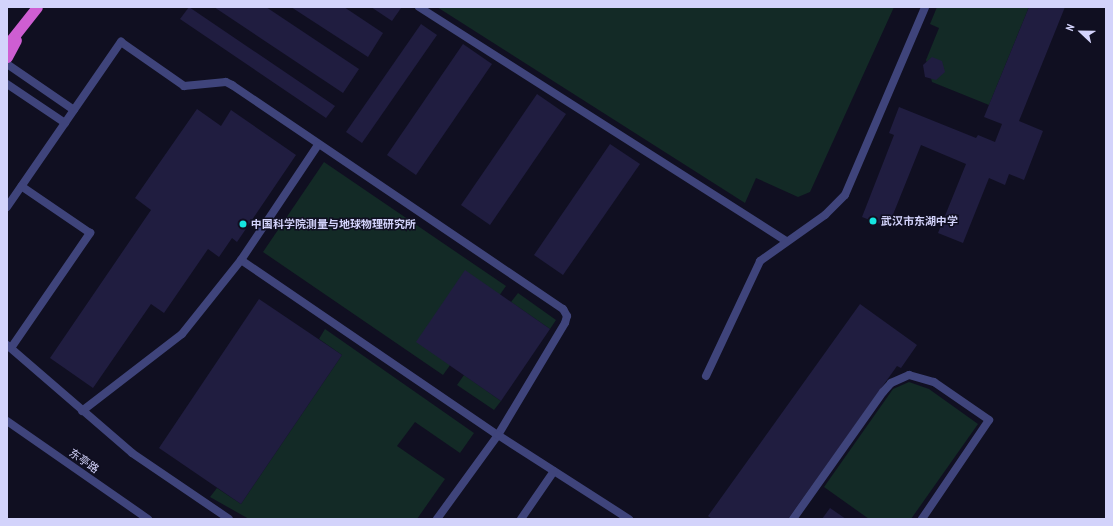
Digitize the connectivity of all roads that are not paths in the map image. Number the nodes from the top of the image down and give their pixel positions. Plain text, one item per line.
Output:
1 (37, 7) edge
2 (419, 7) edge
3 (925, 7) edge
4 (25, 24) junction
5 (7, 45) edge
6 (7, 57) edge
7 (7, 64) edge
8 (7, 84) edge
9 (74, 110) junction
10 (65, 123) junction
11 (318, 145) junction
12 (21, 186) junction
13 (7, 207) edge
14 (787, 241) junction
15 (241, 260) junction
16 (9, 346) edge
17 (706, 376) dead end
18 (82, 411) junction
19 (7, 422) edge
20 (498, 435) junction
21 (554, 471) junction
22 (148, 519) edge
23 (229, 519) edge
24 (437, 519) edge
25 (521, 519) edge
26 (629, 519) edge
27 (793, 519) edge
28 (922, 519) edge

1 - 4 highway
2 - 14 street
3 - 14 street
4 - 5 highway
4 - 6 highway
7 - 9 street
8 - 10 street
9 - 10 street
9 - 11 street
10 - 12 street
11 - 15 street
11 - 20 street
12 - 13 street
12 - 16 street
14 - 17 street
15 - 18 street
15 - 20 street
16 - 18 street
18 - 23 street
19 - 22 street, 东亭路
20 - 21 street
20 - 24 street
21 - 25 street
21 - 26 street
27 - 28 street

